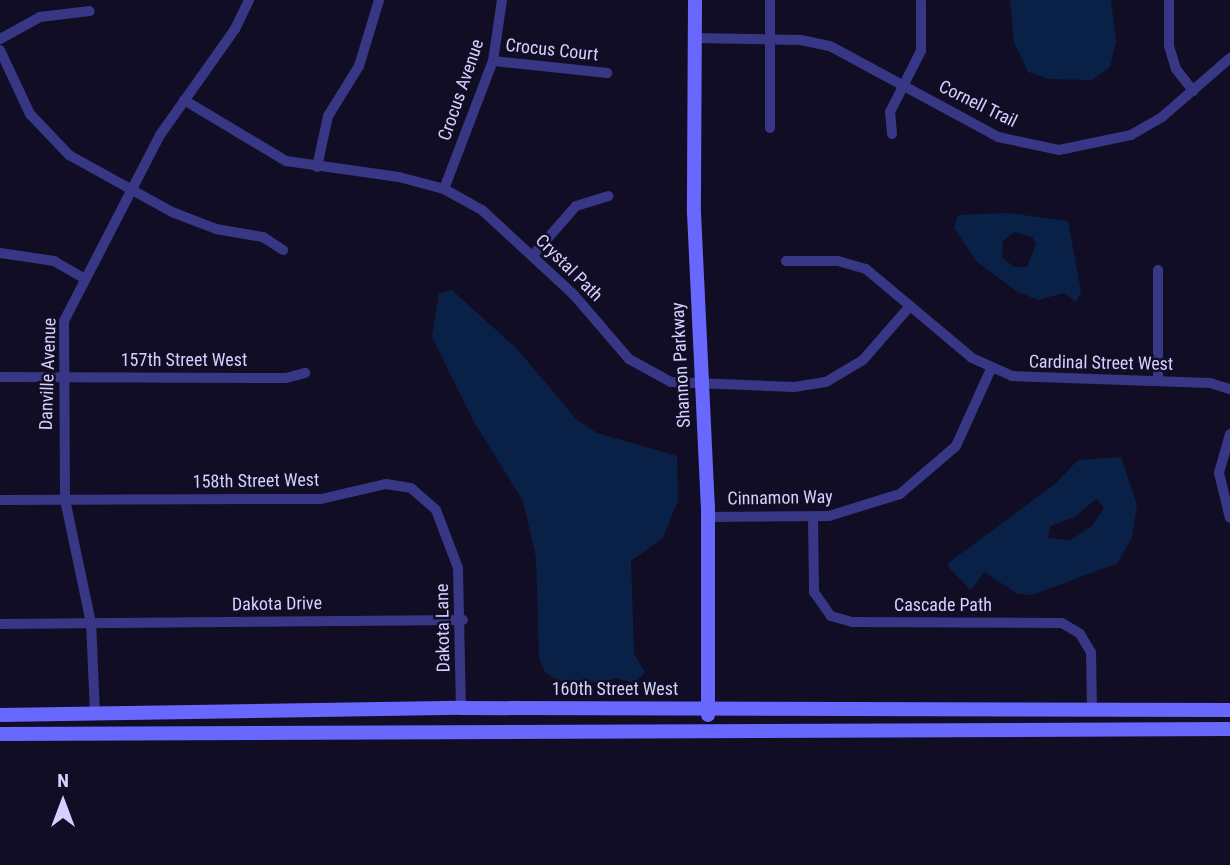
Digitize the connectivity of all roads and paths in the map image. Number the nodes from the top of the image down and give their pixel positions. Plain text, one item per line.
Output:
1 (249, 0) edge
2 (379, 0) edge
3 (502, 0) edge
4 (695, 0) edge
5 (770, 0) edge
6 (1169, 0) edge
7 (922, 2) edge
8 (90, 11) dead end
9 (695, 38) junction
10 (770, 38) junction
11 (0, 39) edge
12 (0, 50) edge
13 (1230, 58) edge
14 (493, 61) junction
15 (607, 73) dead end
16 (905, 87) junction
17 (1193, 91) junction
18 (184, 100) junction
19 (769, 128) dead end
20 (892, 134) dead end
21 (317, 167) junction
22 (444, 189) junction
23 (130, 190) junction
24 (608, 196) dead end
25 (283, 250) dead end
26 (0, 253) edge
27 (533, 255) junction
28 (786, 261) dead end
29 (1158, 270) dead end
30 (82, 277) junction
31 (911, 306) junction
32 (991, 369) junction
33 (305, 373) dead end
34 (0, 377) edge
35 (62, 377) junction
36 (1158, 381) junction
37 (701, 383) junction
38 (1230, 389) edge
39 (1230, 433) edge
40 (0, 500) edge
41 (65, 500) junction
42 (436, 510) joint
43 (708, 517) junction
44 (813, 517) junction
45 (1230, 518) edge
46 (463, 620) junction
47 (91, 623) junction
48 (0, 624) edge
49 (461, 708) junction
50 (1092, 708) junction
51 (708, 709) junction
52 (1230, 710) edge
53 (95, 713) junction
54 (0, 715) edge
55 (0, 726) edge
56 (707, 727) junction
57 (1230, 729) edge
58 (0, 734) edge

1 - 18 street, Danville Avenue
2 - 21 street
3 - 14 street, Crocus Avenue
4 - 9 main road, Shannon Parkway
5 - 10 street
6 - 17 street
7 - 16 street
8 - 11 street
9 - 10 street, Cornell Trail
9 - 37 main road, Shannon Parkway
10 - 16 street, Cornell Trail
10 - 19 street
12 - 23 street
13 - 17 street, Cornell Trail
14 - 15 street, Crocus Court
14 - 22 street, Crocus Avenue
16 - 17 street, Cornell Trail
16 - 20 street
18 - 21 street, Crystal Path
18 - 23 street, Danville Avenue
21 - 22 street, Crystal Path
22 - 27 street, Crystal Path
23 - 25 street
23 - 30 street, Danville Avenue
24 - 27 street
26 - 30 street
27 - 37 street, Crystal Path
28 - 31 street, Cardinal Street West
29 - 36 street
30 - 35 street, Danville Avenue
31 - 32 street, Cardinal Street West
31 - 37 street, Crystal Path
32 - 36 street, Cardinal Street West
32 - 44 street, Cinnamon Way
33 - 35 street, 157th Street West
34 - 35 street, 157th Street West
35 - 41 street, Danville Avenue
36 - 38 street, Cardinal Street West
37 - 43 main road, Shannon Parkway
39 - 45 street
40 - 41 street, 158th Street West
41 - 42 street, 158th Street West
41 - 47 street, Danville Avenue
42 - 46 street, Dakota Lane
43 - 44 street, Cinnamon Way
43 - 51 main road, Shannon Parkway
44 - 50 street, Cascade Path
46 - 47 street, Dakota Drive
46 - 49 street, Dakota Lane
47 - 48 street, Dakota Drive
47 - 53 street, Danville Avenue
49 - 51 main road, 160th Street West
49 - 53 main road, 160th Street West
50 - 51 main road, 160th Street West
50 - 52 main road, 160th Street West
51 - 56 main road, Shannon Parkway
53 - 54 main road, 160th Street West
53 - 55 main road
56 - 57 main road
56 - 58 main road

